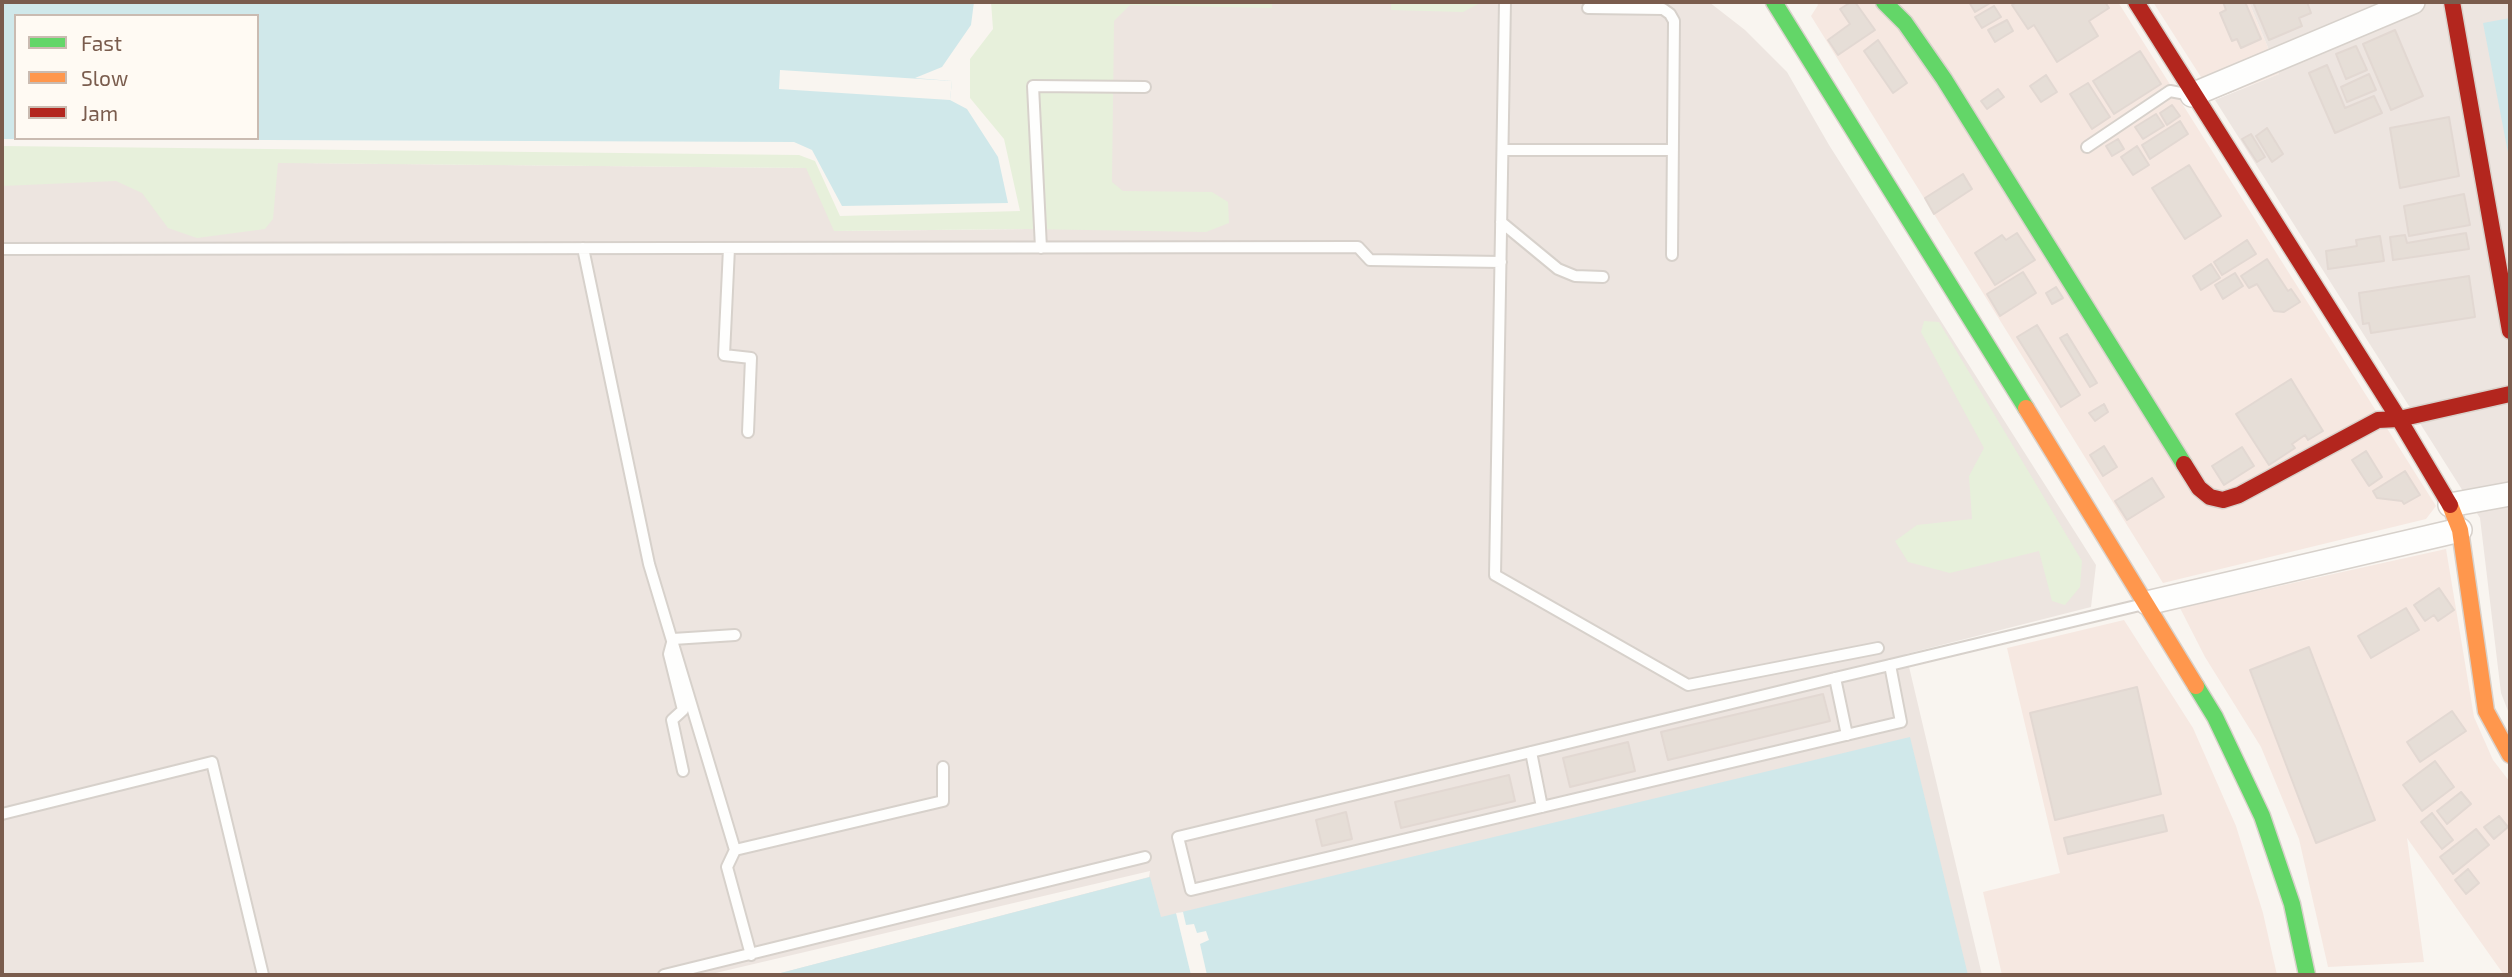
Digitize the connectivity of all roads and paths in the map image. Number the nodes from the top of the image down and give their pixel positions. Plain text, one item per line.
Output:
1 (1505, 2) edge
2 (1774, 2) edge
3 (1884, 2) edge
4 (2136, 2) edge
5 (2413, 2) edge
6 (2452, 2) edge
7 (1588, 8) dead end
8 (1144, 88) dead end
9 (2192, 95) junction
10 (2087, 147) dead end
11 (1503, 150) junction
12 (1673, 150) junction
13 (1502, 222) junction
14 (583, 248) junction
15 (729, 248) junction
16 (1041, 248) junction
17 (2, 249) edge
18 (1672, 255) dead end
19 (1501, 262) junction
20 (1603, 277) dead end
21 (2510, 331) edge
22 (2510, 394) edge
23 (2399, 419) junction
24 (748, 432) dead end
25 (2510, 494) edge
26 (2450, 505) junction
27 (2460, 530) junction
28 (2147, 603) junction
29 (735, 635) dead end
30 (673, 639) junction
31 (1878, 648) dead end
32 (1890, 665) junction
33 (1835, 678) junction
34 (1847, 735) junction
35 (1531, 752) junction
36 (2510, 755) edge
37 (943, 767) dead end
38 (683, 771) dead end
39 (1542, 807) junction
40 (2, 814) edge
41 (735, 850) junction
42 (1145, 858) dead end
43 (751, 955) junction
44 (263, 975) edge
45 (664, 975) edge
46 (2307, 975) edge

1 - 11 lane
2 - 28 street
3 - 23 street
4 - 9 street
5 - 9 street
6 - 21 street
7 - 12 lane
8 - 16 lane
9 - 10 lane
9 - 23 street
11 - 12 lane
11 - 13 lane
12 - 18 lane
13 - 19 lane
13 - 20 lane
14 - 15 lane
14 - 17 lane
14 - 30 lane
15 - 16 lane
15 - 24 lane
16 - 19 lane
19 - 31 lane
22 - 23 street
23 - 26 street
25 - 26 street
26 - 27 street
27 - 28 street
27 - 36 street
28 - 32 lane
28 - 46 street
29 - 30 lane
30 - 38 lane
30 - 41 lane
32 - 33 lane
32 - 34 lane
33 - 34 lane
33 - 35 lane
34 - 39 lane
35 - 39 lane
35 - 39 lane
37 - 41 lane
40 - 44 lane
41 - 43 lane
42 - 43 lane
43 - 45 lane

